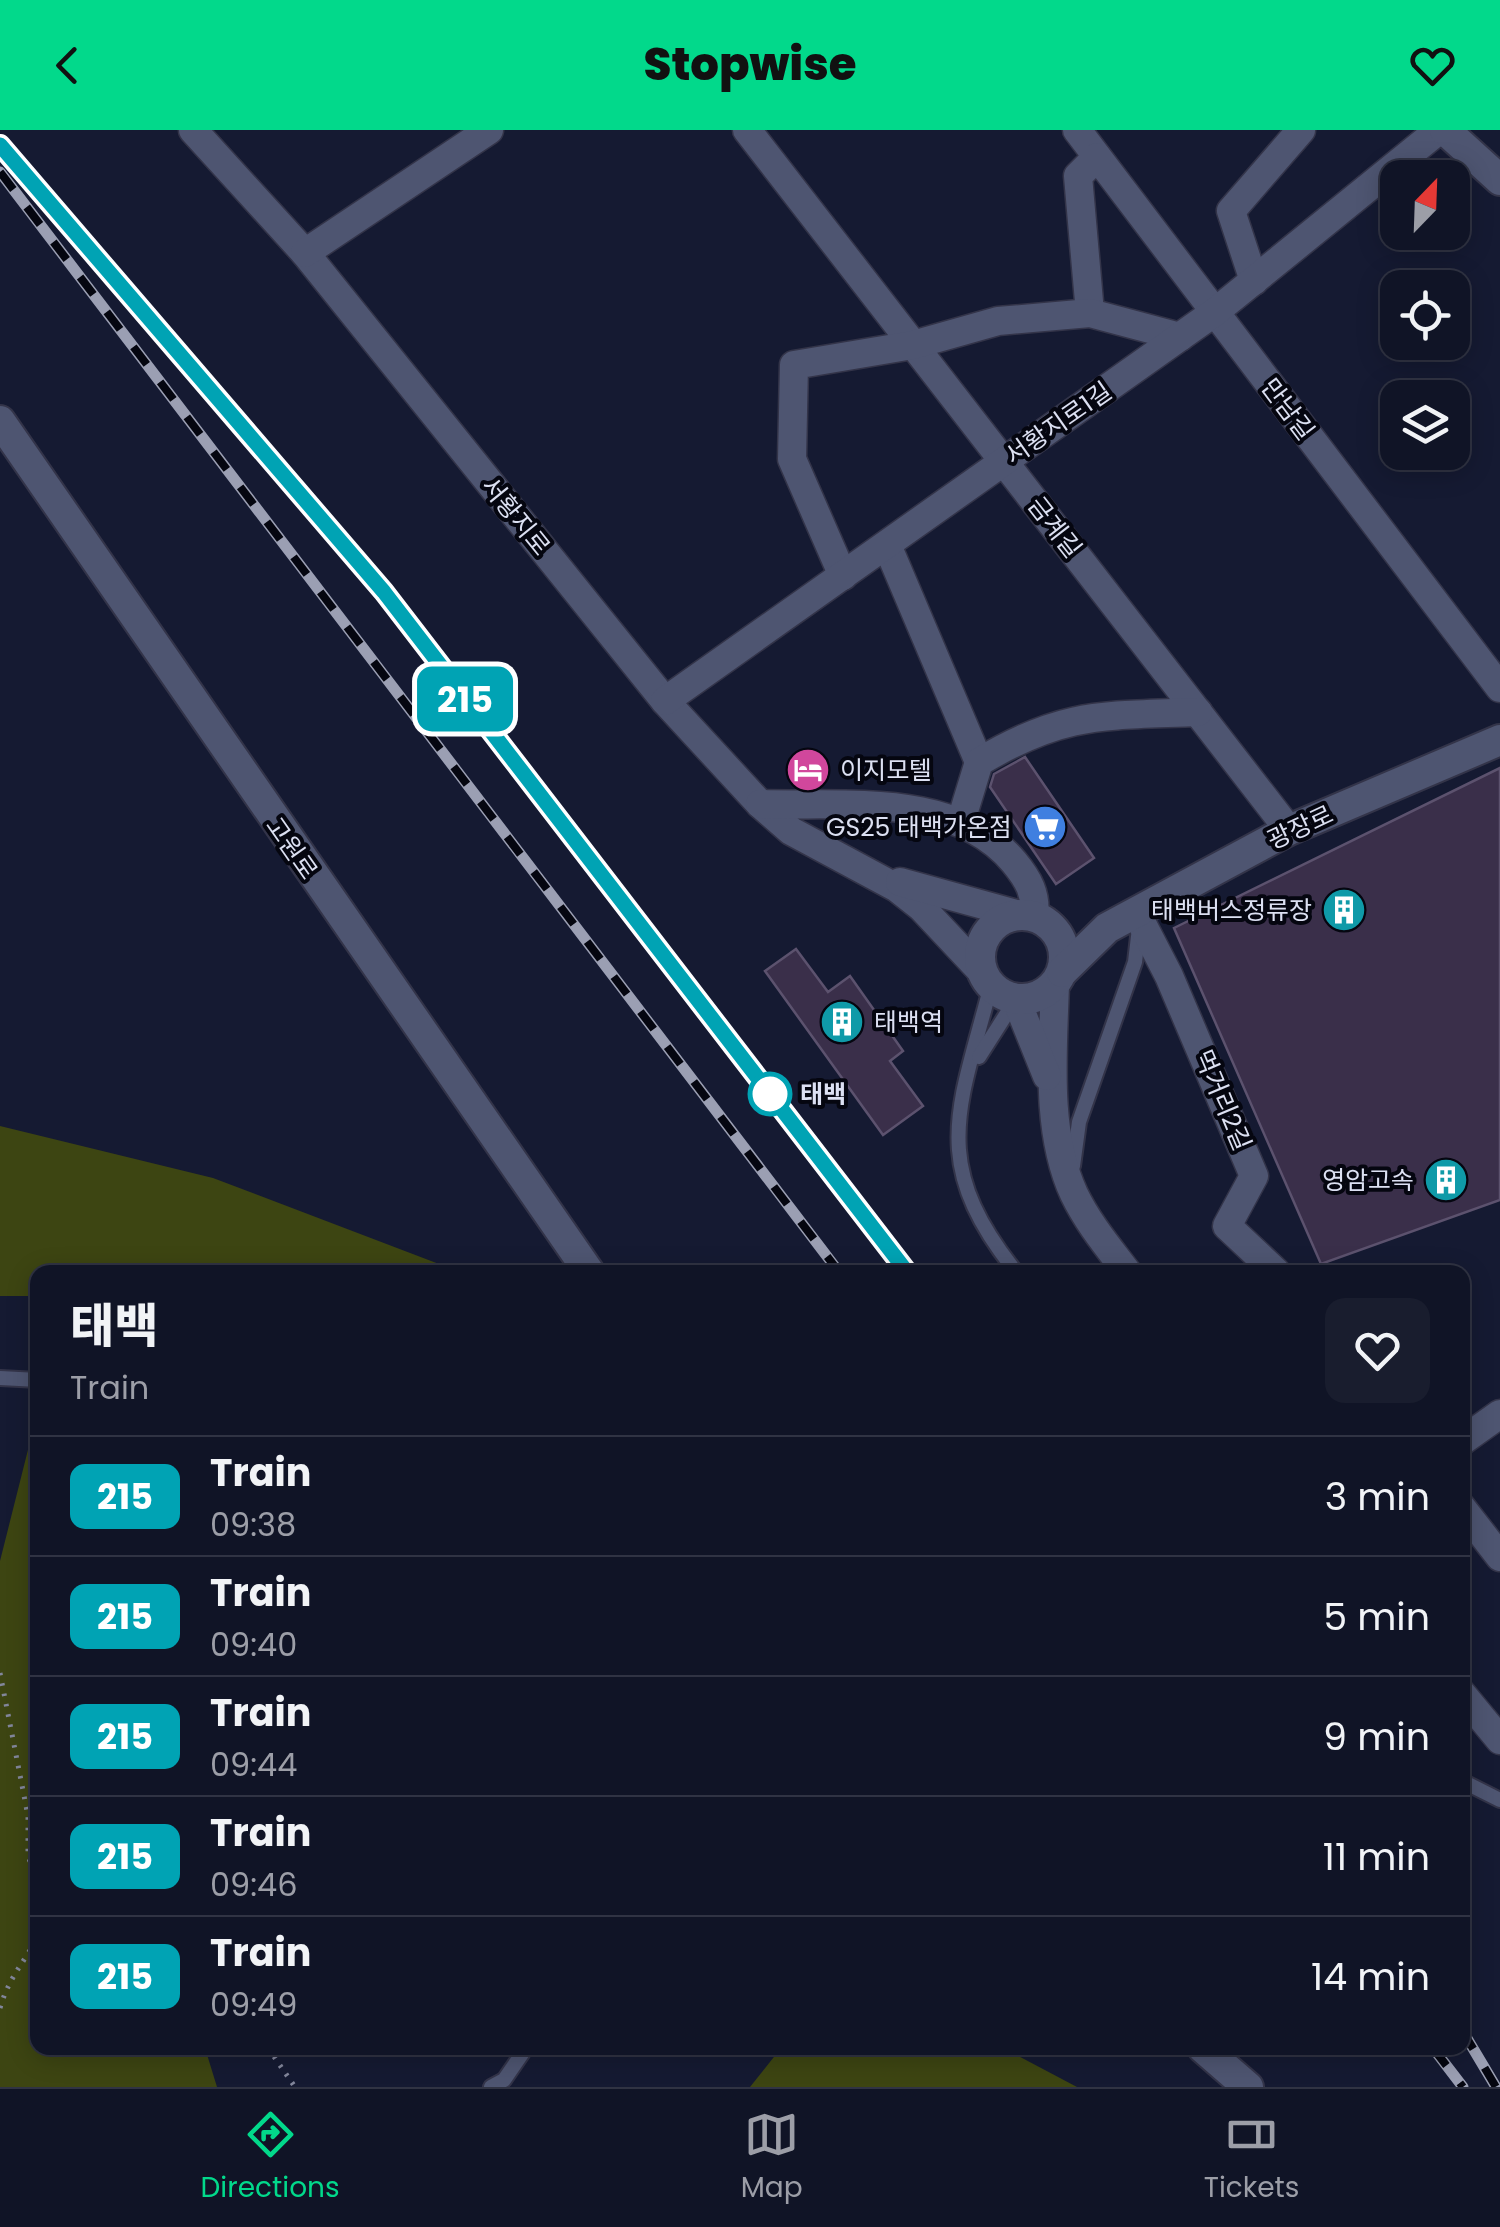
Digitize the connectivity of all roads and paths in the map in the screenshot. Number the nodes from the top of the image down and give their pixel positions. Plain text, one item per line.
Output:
1 (193, 130) edge
2 (489, 130) edge
3 (747, 130) edge
4 (1076, 130) edge
5 (1302, 130) edge
6 (1442, 130) edge
7 (1097, 156) junction
8 (1500, 180) edge
9 (304, 253) junction
10 (1254, 281) junction
11 (1090, 312) junction
12 (1215, 312) junction
13 (1180, 336) junction
14 (913, 345) junction
15 (0, 421) edge
16 (1004, 462) junction
17 (887, 545) junction
18 (843, 576) junction
19 (1500, 688) edge
20 (665, 702) junction
21 (1198, 712) junction
22 (1500, 740) edge
23 (979, 762) junction
24 (760, 804) junction
25 (961, 820) junction
26 (1289, 830) junction
27 (866, 870) junction
28 (1136, 912) junction
29 (1033, 918) junction
30 (1106, 928) junction
31 (1058, 978) junction
32 (996, 986) junction
33 (968, 1080) junction
34 (1054, 1096) junction
35 (1073, 1192) junction
36 (583, 1265) edge
37 (1012, 1265) edge
38 (1122, 1265) edge
39 (1269, 1265) edge
40 (0, 1378) edge
41 (30, 1380) edge
42 (1500, 1414) edge
43 (1470, 1435) edge
44 (1470, 1519) edge
45 (1500, 1558) edge
46 (0, 1673) edge
47 (1470, 1704) edge
48 (1500, 1740) edge
49 (1470, 1785) edge
50 (1500, 1800) edge
51 (30, 1862) edge
52 (30, 1951) edge
53 (0, 2008) edge
54 (273, 2055) edge
55 (521, 2055) edge
56 (1211, 2055) edge
57 (295, 2087) edge
58 (491, 2087) edge
59 (1248, 2087) edge

1 - 9 street, 서황지로
2 - 9 street
3 - 14 street, 금계길
4 - 7 street, 만남길
5 - 10 street
6 - 8 street
6 - 10 street, 서황지로1길
7 - 11 street
7 - 12 street, 만남길
9 - 20 street, 서황지로
10 - 12 street, 서황지로1길
11 - 13 street
11 - 14 street
12 - 13 street, 서황지로1길
12 - 19 street, 만남길
13 - 16 street, 서황지로1길
14 - 16 street, 금계길
14 - 18 street
15 - 36 street, 고원로
16 - 17 street, 서황지로1길
16 - 21 street, 금계길
17 - 18 street, 서황지로1길
17 - 23 street
18 - 20 street, 서황지로1길
20 - 24 street, 서황지로
21 - 23 street
21 - 26 street, 금계길
22 - 26 street, 광장로
23 - 25 street
24 - 25 street
24 - 27 street, 서황지로
25 - 29 street
26 - 28 street, 광장로
27 - 29 street
27 - 32 street
28 - 30 street, 광장로
28 - 35 lane
28 - 39 street, 먹거리2길
29 - 30 street
29 - 31 street
29 - 32 street
30 - 31 street, 광장로
31 - 32 street
31 - 34 street
32 - 33 lane
32 - 33 lane
32 - 34 street
33 - 37 lane
34 - 35 street
35 - 38 street
40 - 41 lane
42 - 43 street
44 - 45 street
46 - 51 path
47 - 48 street
49 - 50 lane
52 - 53 path
54 - 57 path
55 - 58 lane
56 - 59 street

